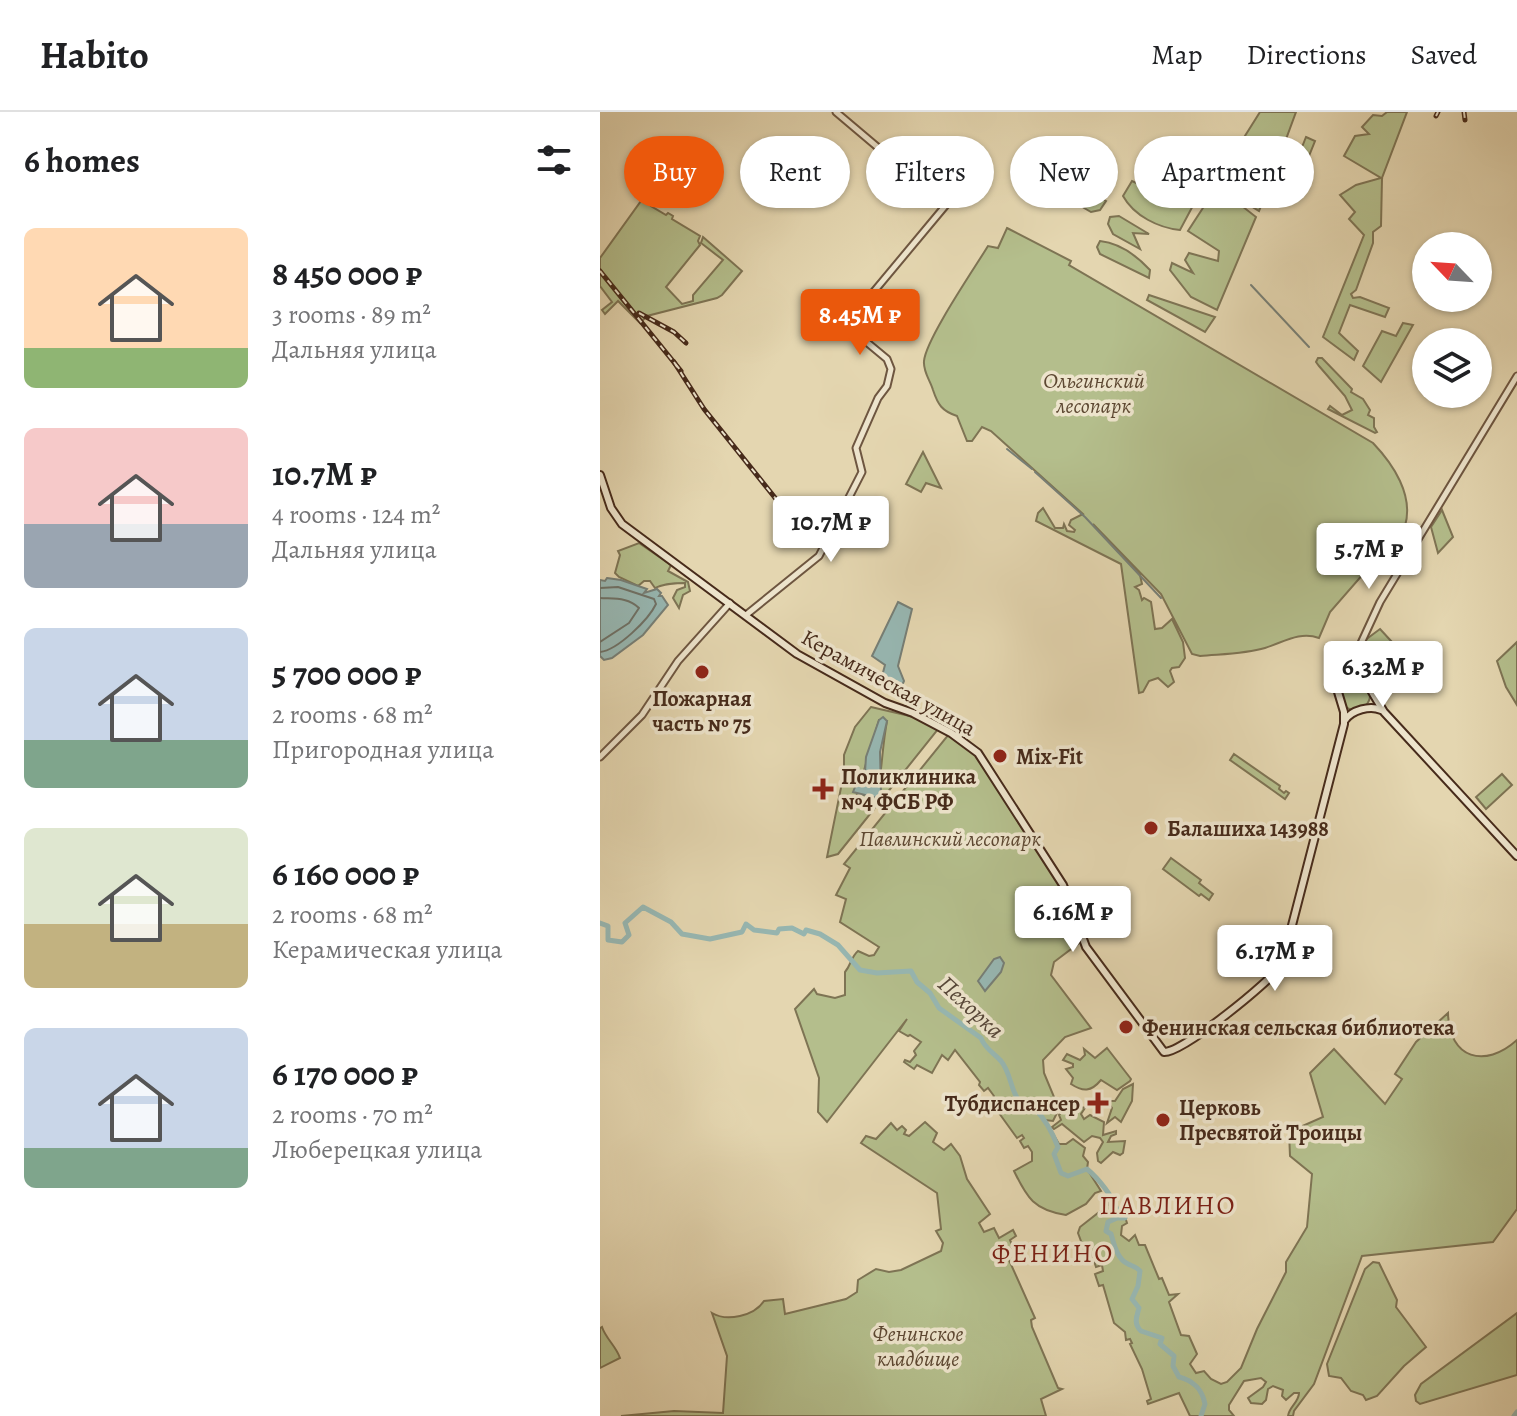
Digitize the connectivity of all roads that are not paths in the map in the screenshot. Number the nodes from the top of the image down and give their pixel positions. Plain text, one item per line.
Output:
1 (836, 112) edge
2 (1517, 376) edge
3 (600, 475) edge
4 (730, 603) junction
5 (746, 615) junction
6 (1357, 651) junction
7 (1366, 682) junction
8 (1340, 686) junction
9 (1371, 691) junction
10 (1341, 705) junction
11 (1360, 711) junction
12 (1384, 712) junction
13 (1344, 724) junction
14 (600, 757) edge
15 (1517, 856) edge

1 - 5 street
2 - 6 street
3 - 4 main road, Керамическая улица
4 - 5 main road, Керамическая улица
4 - 14 street
5 - 13 main road, Керамическая улица
6 - 7 street
6 - 8 street
7 - 8 main road
7 - 9 main road
8 - 10 main road
9 - 11 main road
9 - 12 main road
10 - 11 main road
10 - 13 main road
11 - 12 main road
11 - 13 main road
12 - 15 main road

